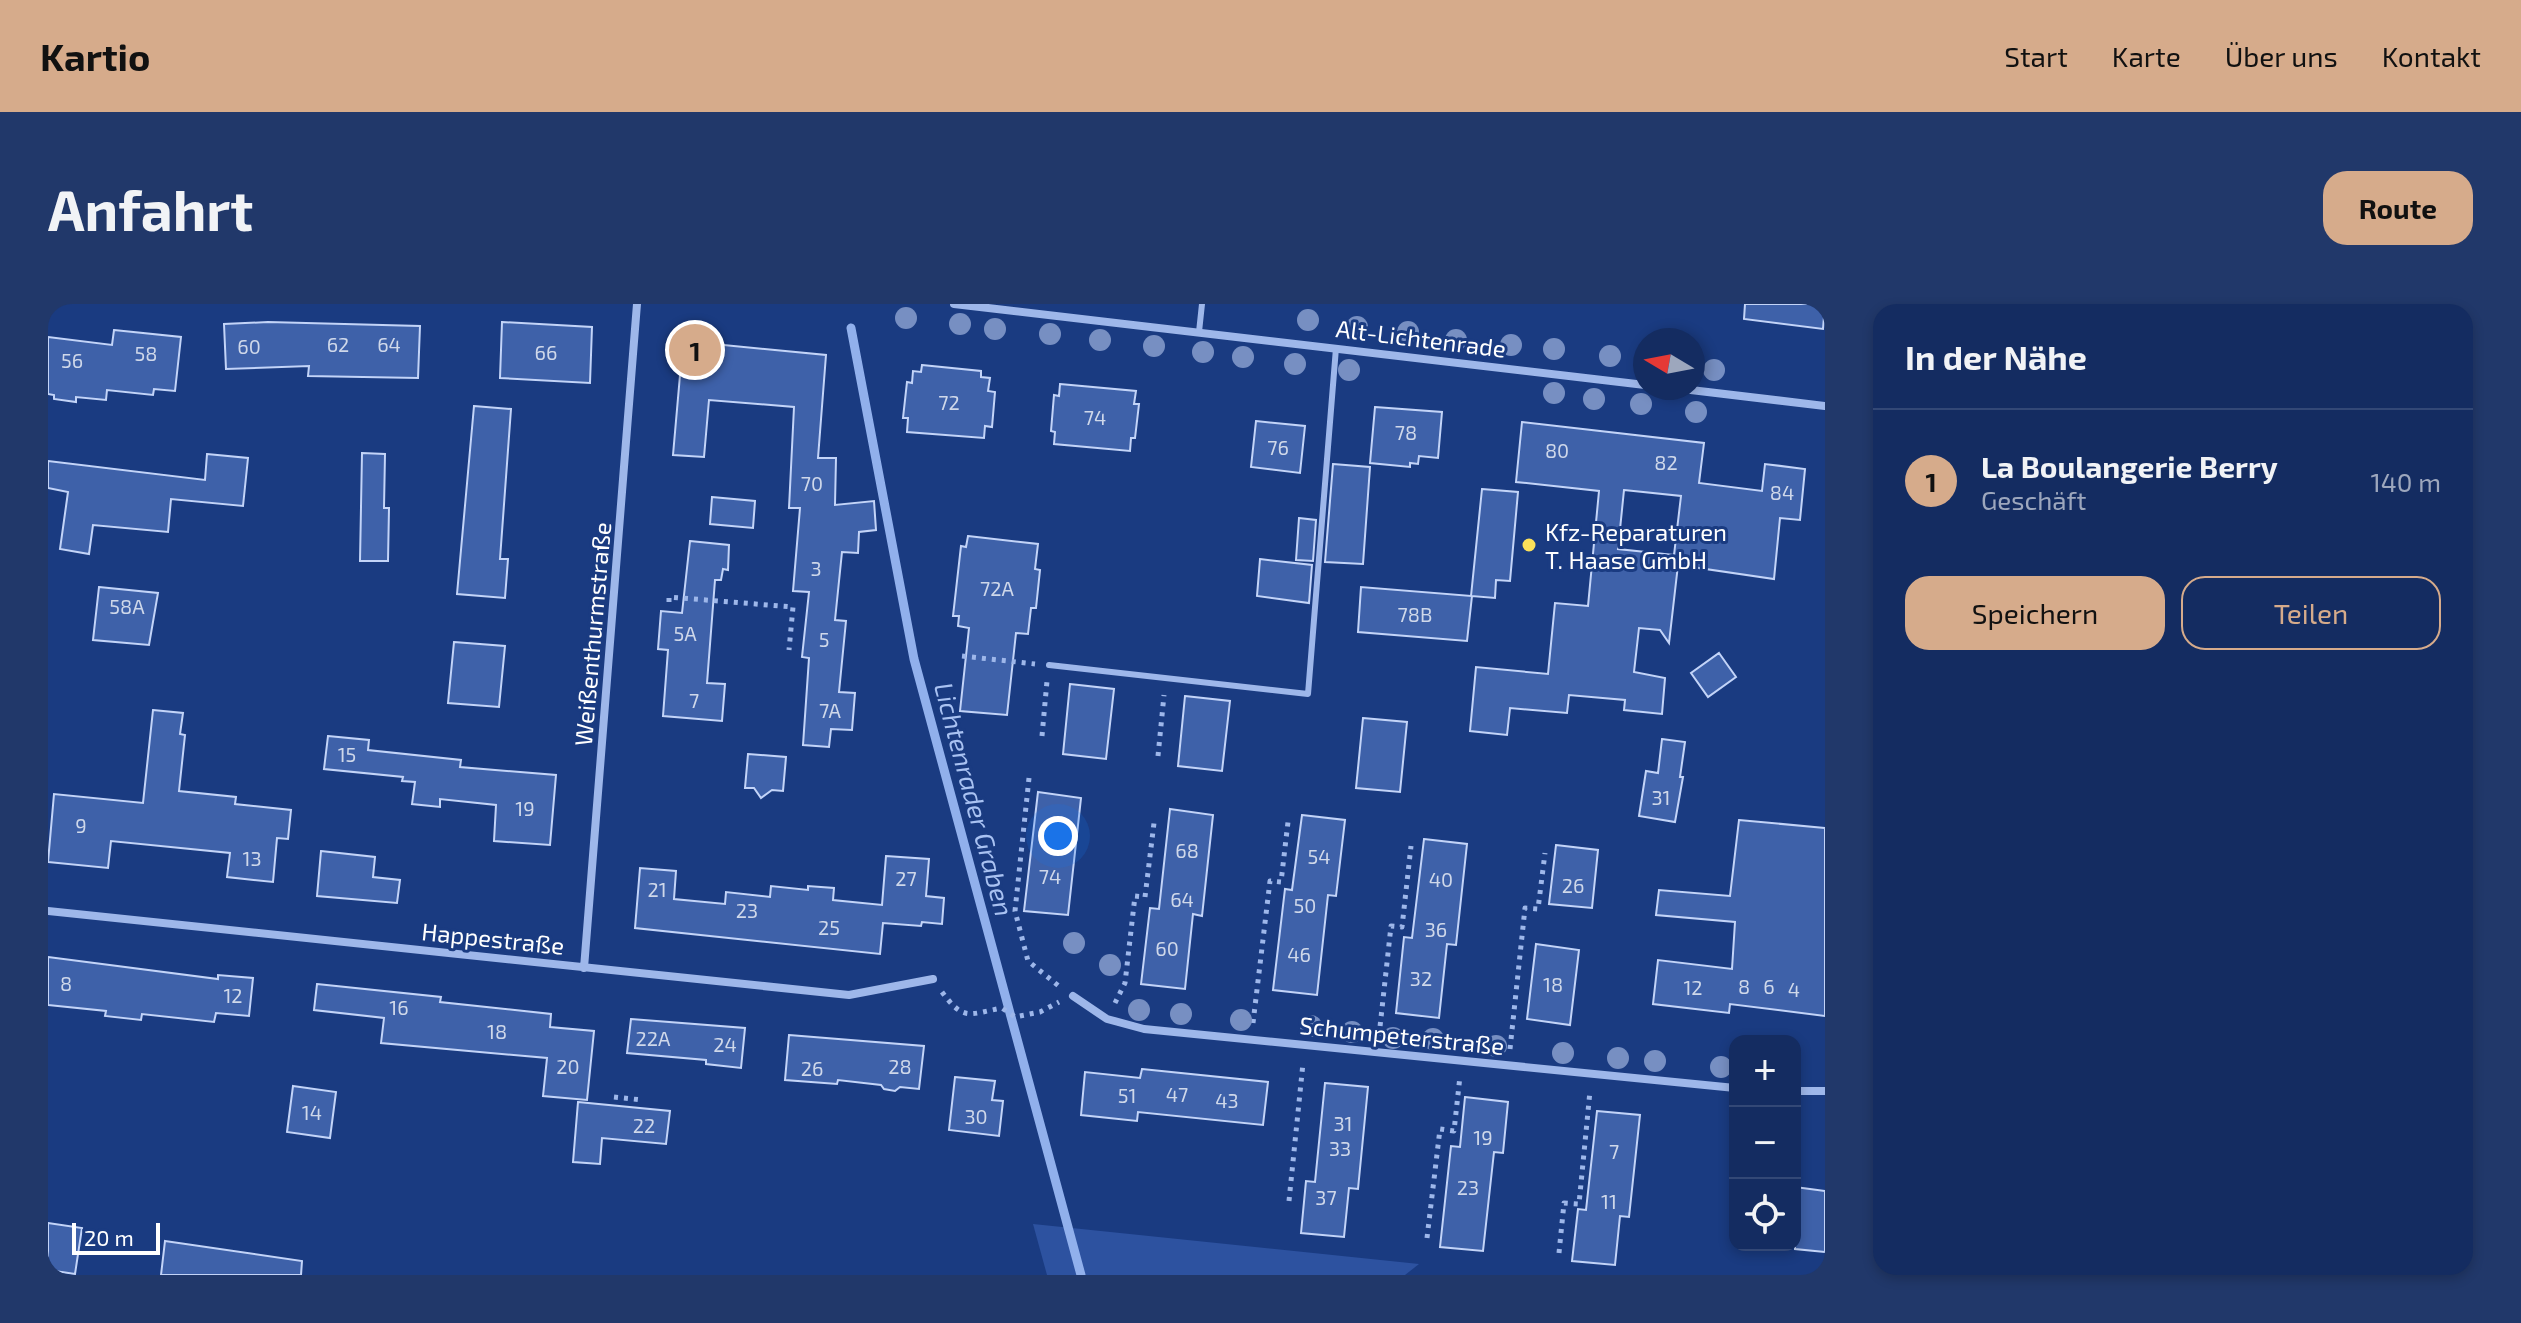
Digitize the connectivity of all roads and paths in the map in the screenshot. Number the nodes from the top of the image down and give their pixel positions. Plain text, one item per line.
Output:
1 (637, 304) edge
2 (954, 304) edge
3 (1202, 304) edge
4 (1199, 332) junction
5 (1336, 348) junction
6 (1633, 384) edge
7 (1705, 392) edge
8 (1825, 406) edge
9 (669, 602) dead end
10 (789, 650) dead end
11 (962, 656) dead end
12 (1049, 665) junction
13 (1165, 678) junction
14 (1042, 736) dead end
15 (1158, 756) dead end
16 (1029, 778) dead end
17 (1288, 822) dead end
18 (1154, 823) dead end
19 (1411, 846) dead end
20 (1545, 853) dead end
21 (48, 911) edge
22 (584, 968) junction
23 (933, 979) joint
24 (1073, 996) junction
25 (1107, 1019) junction
26 (1252, 1040) junction
27 (1305, 1045) junction
28 (1377, 1053) junction
29 (1462, 1061) junction
30 (1508, 1066) junction
31 (1591, 1074) junction
32 (1729, 1087) edge
33 (1801, 1091) edge
34 (1825, 1091) edge
35 (614, 1097) dead end
36 (642, 1100) dead end
37 (1289, 1201) dead end
38 (1427, 1238) dead end
39 (1559, 1253) dead end

1 - 22 street, Weißenthurmstraße
2 - 4 street, Alt-Lichtenrade
3 - 4 lane
4 - 5 street, Alt-Lichtenrade
5 - 6 street, Alt-Lichtenrade
5 - 13 lane
7 - 8 street
9 - 10 path
11 - 12 path
12 - 13 lane
12 - 14 path
13 - 15 path
16 - 24 path
17 - 26 path
18 - 25 path
19 - 28 path
20 - 30 path
21 - 22 street, Happestraße
22 - 23 street, Happestraße
23 - 24 path
24 - 25 street, Schumpeterstraße
25 - 26 street, Schumpeterstraße
26 - 27 street, Schumpeterstraße
27 - 28 street, Schumpeterstraße
27 - 37 path
28 - 29 street, Schumpeterstraße
29 - 30 street, Schumpeterstraße
29 - 38 path
30 - 31 street, Schumpeterstraße
31 - 32 street, Schumpeterstraße
31 - 39 path
33 - 34 street
35 - 36 path

